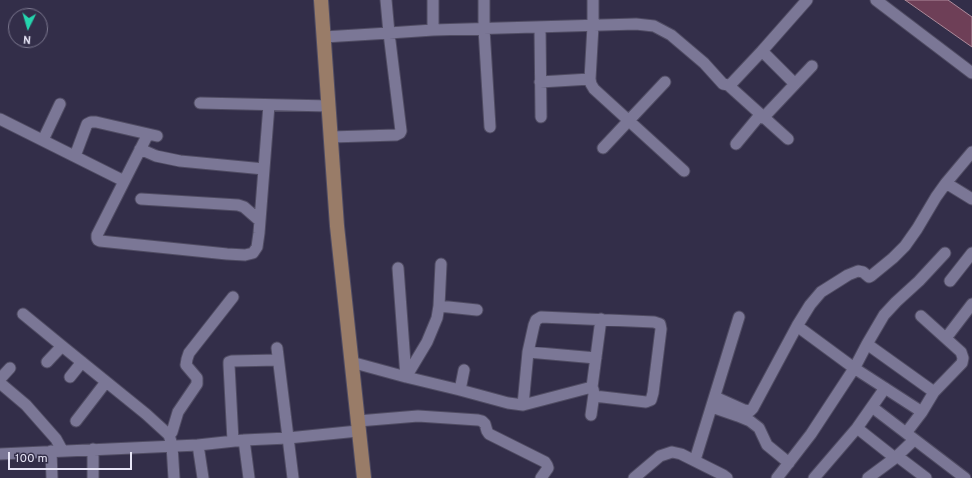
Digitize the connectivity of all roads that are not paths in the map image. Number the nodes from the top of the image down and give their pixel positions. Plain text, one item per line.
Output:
1 (321, 0) edge
2 (386, 0) edge
3 (433, 0) edge
4 (484, 0) edge
5 (593, 0) edge
6 (807, 0) edge
7 (876, 0) edge
8 (593, 26) junction
9 (540, 27) junction
10 (484, 29) junction
11 (433, 30) junction
12 (388, 32) junction
13 (324, 37) junction
14 (762, 50) junction
15 (812, 66) dead end
16 (972, 73) edge
17 (590, 79) junction
18 (540, 82) junction
19 (665, 82) dead end
20 (795, 84) junction
21 (728, 85) junction
22 (200, 103) dead end
23 (60, 104) dead end
24 (269, 105) junction
25 (329, 106) junction
26 (762, 116) junction
27 (541, 117) dead end
28 (0, 119) edge
29 (629, 120) junction
30 (490, 127) dead end
31 (330, 137) junction
32 (788, 139) dead end
33 (42, 140) junction
34 (736, 144) dead end
35 (603, 148) dead end
36 (140, 149) junction
37 (972, 152) edge
38 (76, 156) junction
39 (264, 169) junction
40 (684, 171) dead end
41 (124, 181) junction
42 (946, 183) junction
43 (141, 199) dead end
44 (972, 199) edge
45 (260, 221) junction
46 (945, 253) dead end
47 (972, 253) edge
48 (441, 264) dead end
49 (398, 268) dead end
50 (950, 281) dead end
51 (233, 297) dead end
52 (972, 304) edge
53 (439, 306) junction
54 (477, 310) dead end
55 (23, 314) dead end
56 (921, 316) dead end
57 (739, 318) dead end
58 (601, 319) junction
59 (797, 326) junction
60 (946, 338) junction
61 (867, 344) junction
62 (62, 346) junction
63 (277, 348) dead end
64 (528, 352) junction
65 (596, 358) junction
66 (278, 360) junction
67 (47, 362) dead end
68 (82, 362) junction
69 (351, 362) junction
70 (10, 368) dead end
71 (854, 368) junction
72 (464, 370) dead end
73 (70, 377) dead end
74 (406, 377) junction
75 (0, 379) edge
76 (106, 382) junction
77 (0, 383) edge
78 (885, 388) junction
79 (460, 390) junction
80 (593, 391) junction
81 (934, 392) junction
82 (713, 402) junction
83 (523, 405) junction
84 (872, 407) junction
85 (922, 412) junction
86 (591, 416) dead end
87 (76, 421) dead end
88 (358, 426) junction
89 (857, 428) junction
90 (910, 437) junction
91 (288, 438) junction
92 (171, 440) junction
93 (238, 440) junction
94 (198, 445) junction
95 (93, 449) junction
96 (62, 450) junction
97 (51, 451) junction
98 (0, 454) edge
99 (896, 457) junction
100 (695, 460) junction
101 (789, 463) junction
102 (52, 478) edge
103 (93, 478) edge
104 (174, 478) edge
105 (203, 478) edge
106 (249, 478) edge
107 (293, 478) edge
108 (364, 478) edge
109 (541, 478) edge
110 (634, 478) edge
111 (727, 478) edge
112 (777, 478) edge
113 (814, 478) edge
114 (868, 478) edge
115 (926, 478) edge
116 (965, 478) edge

1 - 13 main road
2 - 12 street
3 - 11 street
4 - 10 street
5 - 8 street
6 - 14 street
7 - 16 street
8 - 9 street
8 - 17 street
8 - 21 street
9 - 10 street
9 - 18 street
10 - 11 street
10 - 30 street
11 - 12 street
12 - 13 street
12 - 31 street
13 - 25 main road
14 - 20 street
14 - 21 street
15 - 20 street
17 - 18 street
17 - 29 street
18 - 27 street
19 - 29 street
20 - 26 street
21 - 26 street
22 - 24 street
23 - 33 street
24 - 25 street
24 - 39 street
25 - 31 main road
26 - 32 street
26 - 34 street
28 - 33 street
29 - 35 street
29 - 40 street
31 - 69 main road
33 - 38 street
36 - 38 street
36 - 39 street
36 - 41 street
37 - 42 street
38 - 41 street
39 - 45 street
41 - 45 street
42 - 44 street
42 - 59 street
43 - 45 street
46 - 61 street
47 - 50 street
48 - 53 street
49 - 74 street
51 - 92 street
52 - 60 street
53 - 54 street
53 - 74 street
55 - 62 street
56 - 60 street
57 - 82 street
58 - 64 street
58 - 65 street
58 - 80 street
59 - 71 street
59 - 82 street
60 - 81 street
61 - 71 street
61 - 81 street
62 - 67 street
62 - 68 street
63 - 66 street
64 - 65 street
64 - 83 street
65 - 80 street
66 - 91 street
66 - 93 street
68 - 73 street
68 - 76 street
69 - 74 street
69 - 88 main road
70 - 75 street
71 - 78 street
71 - 101 street
72 - 79 street
74 - 79 street
76 - 87 street
76 - 92 street
77 - 96 street
78 - 84 street
78 - 85 street
79 - 83 street
80 - 83 street
80 - 86 street
81 - 85 street
82 - 100 street
82 - 101 street
84 - 89 street
84 - 90 street
85 - 90 street
88 - 91 street
88 - 108 main road
88 - 109 street
89 - 99 street
89 - 113 street
90 - 99 street
90 - 116 street
91 - 93 street
91 - 107 street
92 - 94 street
92 - 95 street
92 - 104 street
93 - 94 street
93 - 106 street
94 - 105 street
95 - 96 street
95 - 103 street
96 - 97 street
97 - 98 street
97 - 102 street
99 - 114 street
99 - 115 street
100 - 110 street
100 - 111 street
101 - 112 street

